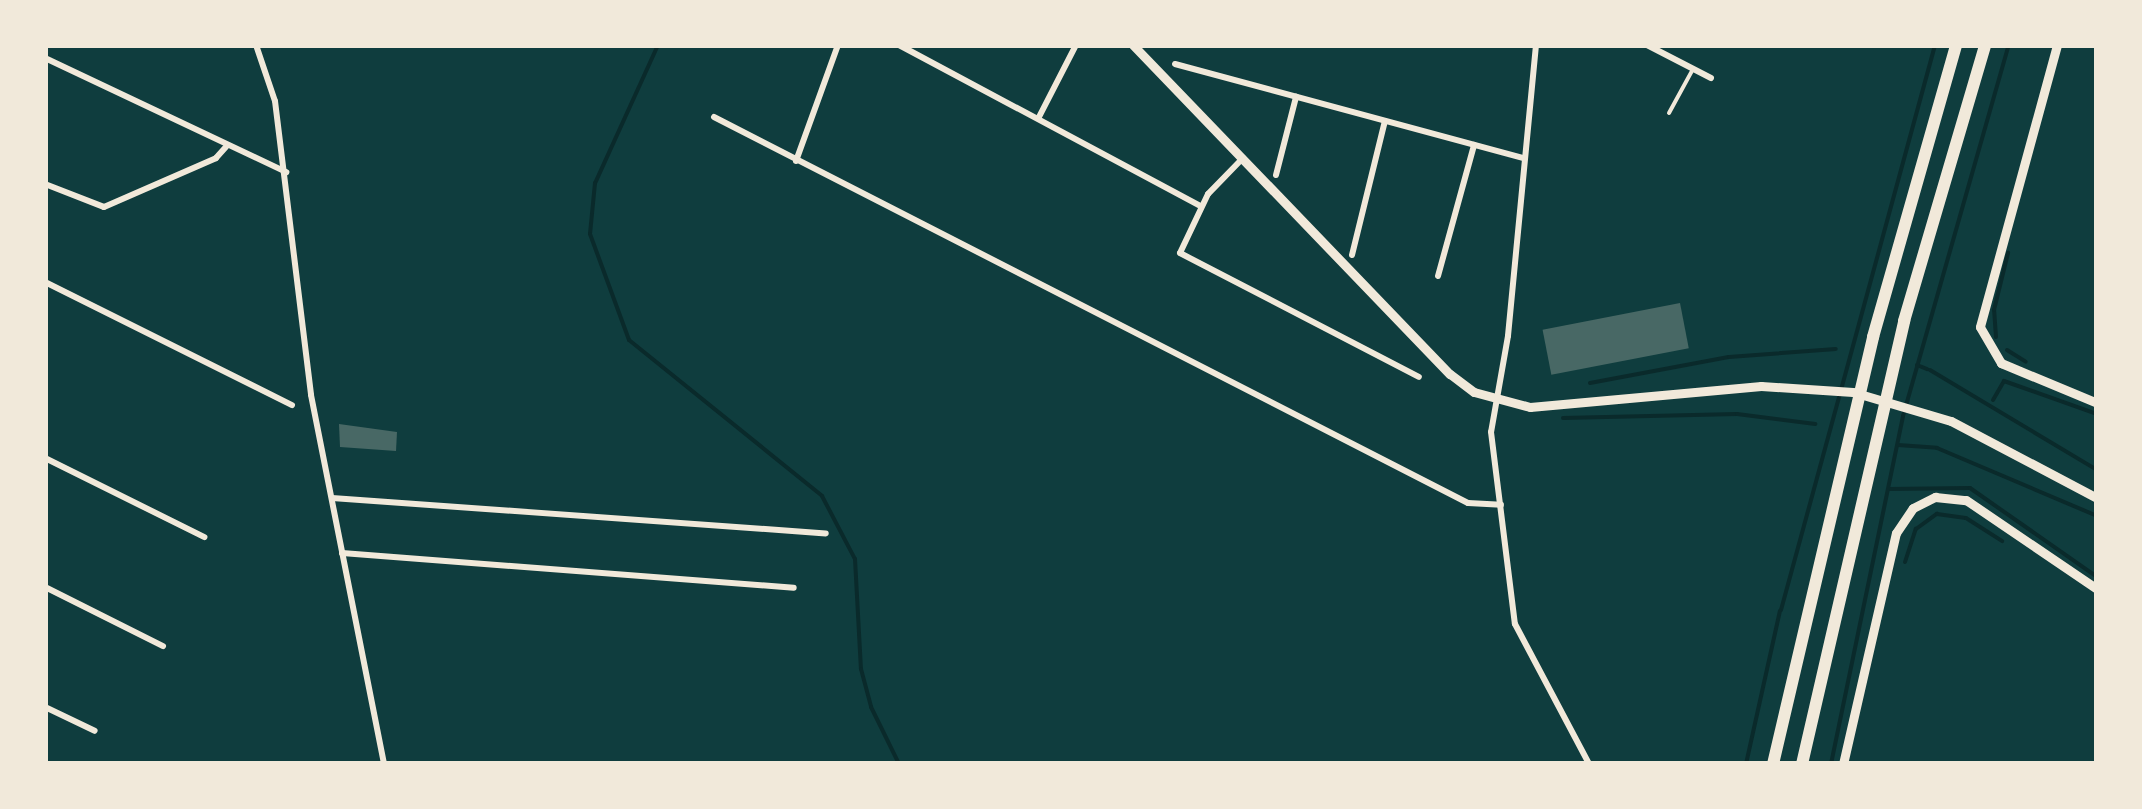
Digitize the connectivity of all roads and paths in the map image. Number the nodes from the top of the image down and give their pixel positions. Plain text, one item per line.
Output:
1 (256, 45) edge
2 (838, 45) edge
3 (899, 45) edge
4 (1076, 45) edge
5 (1133, 45) edge
6 (1536, 45) edge
7 (1647, 45) edge
8 (1956, 45) edge
9 (1985, 45) edge
10 (2057, 45) edge
11 (45, 58) edge
12 (1175, 64) dead end
13 (1693, 69) junction
14 (1711, 78) dead end
15 (1296, 97) junction
16 (1669, 113) dead end
17 (714, 117) dead end
18 (1039, 117) junction
19 (1384, 121) junction
20 (1474, 145) junction
21 (226, 147) junction
22 (1243, 158) junction
23 (1524, 158) junction
24 (796, 161) junction
25 (286, 172) junction
26 (1276, 175) dead end
27 (45, 184) edge
28 (1201, 206) junction
29 (1352, 255) dead end
30 (1438, 276) dead end
31 (45, 282) edge
32 (1419, 377) dead end
33 (1495, 401) junction
34 (2097, 403) edge
35 (292, 405) dead end
36 (45, 458) edge
37 (332, 498) junction
38 (2097, 498) edge
39 (1501, 504) junction
40 (826, 533) dead end
41 (204, 537) dead end
42 (342, 553) junction
43 (45, 587) edge
44 (794, 588) dead end
45 (2097, 589) edge
46 (163, 646) dead end
47 (45, 707) edge
48 (95, 731) dead end
49 (384, 764) edge
50 (1589, 764) edge
51 (1773, 764) edge
52 (1802, 764) edge
53 (1843, 764) edge

1 - 25 street
2 - 24 street
3 - 18 street
4 - 18 street
5 - 22 street
6 - 23 street
7 - 13 street
8 - 51 highway
9 - 52 highway
10 - 34 street
11 - 21 street
12 - 15 street
13 - 14 street
13 - 16 lane
15 - 19 street
15 - 26 street
17 - 24 street
18 - 28 street
19 - 20 street
19 - 29 street
20 - 23 street
20 - 30 street
21 - 25 street
21 - 27 street
22 - 28 street
22 - 33 street
23 - 33 street
24 - 39 street
25 - 37 street
28 - 32 street
31 - 35 street
33 - 38 street
33 - 39 street
36 - 41 street
37 - 40 street
37 - 42 street
39 - 50 street
42 - 44 street
42 - 49 street
43 - 46 street
45 - 53 street
47 - 48 street

